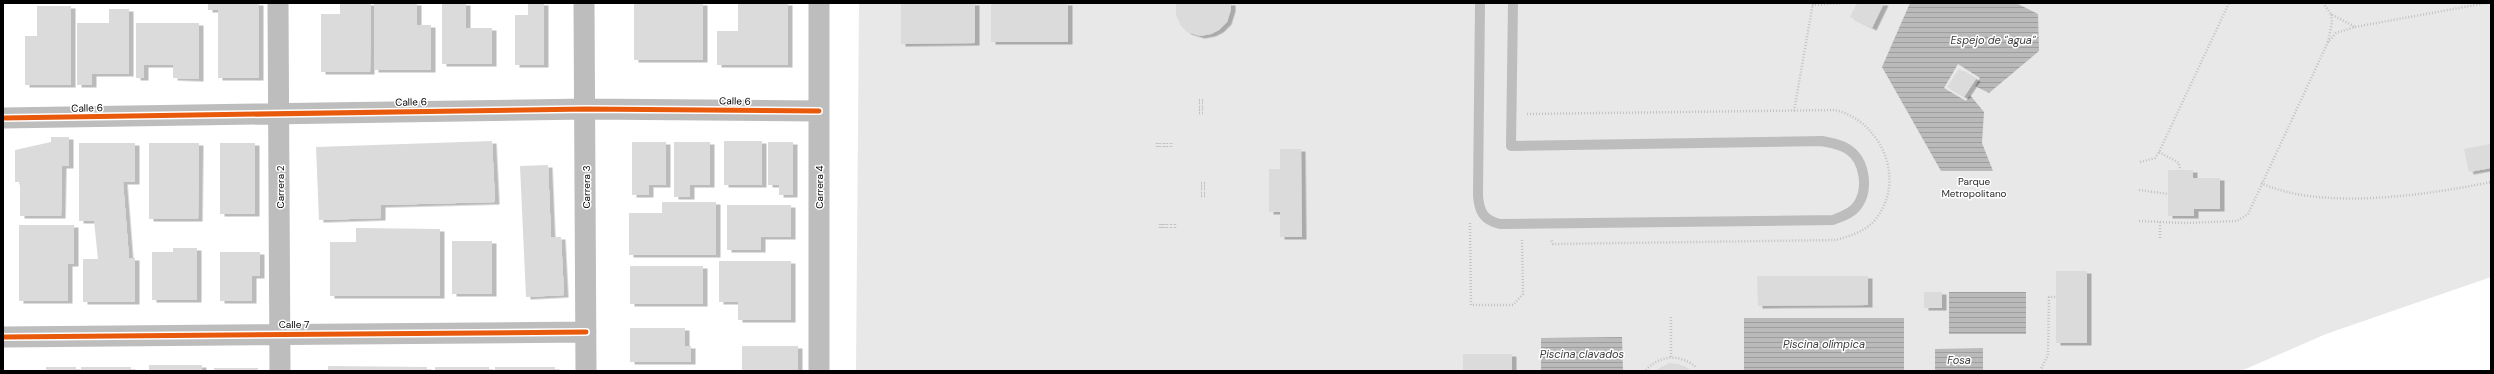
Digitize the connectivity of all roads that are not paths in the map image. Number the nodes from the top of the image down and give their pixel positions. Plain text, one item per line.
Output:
1 (278, 3) edge
2 (584, 3) edge
3 (819, 3) edge
4 (1480, 3) edge
5 (1513, 3) edge
6 (586, 109) junction
7 (818, 111) junction
8 (280, 113) junction
9 (3, 118) edge
10 (586, 332) junction
11 (280, 333) junction
12 (3, 337) edge
13 (280, 371) edge
14 (586, 371) edge
15 (819, 371) edge

1 - 8 street, Carrera 2
2 - 6 street, Carrera 3
3 - 7 street, Carrera 4
4 - 5 lane
6 - 7 street, Calle 6
6 - 8 street, Calle 6
6 - 10 street, Carrera 3
7 - 15 street, Carrera 4
8 - 9 street, Calle 6
8 - 11 street, Carrera 2
10 - 11 street, Calle 7
10 - 14 street, Carrera 3
11 - 12 street, Calle 7
11 - 13 street, Carrera 2

